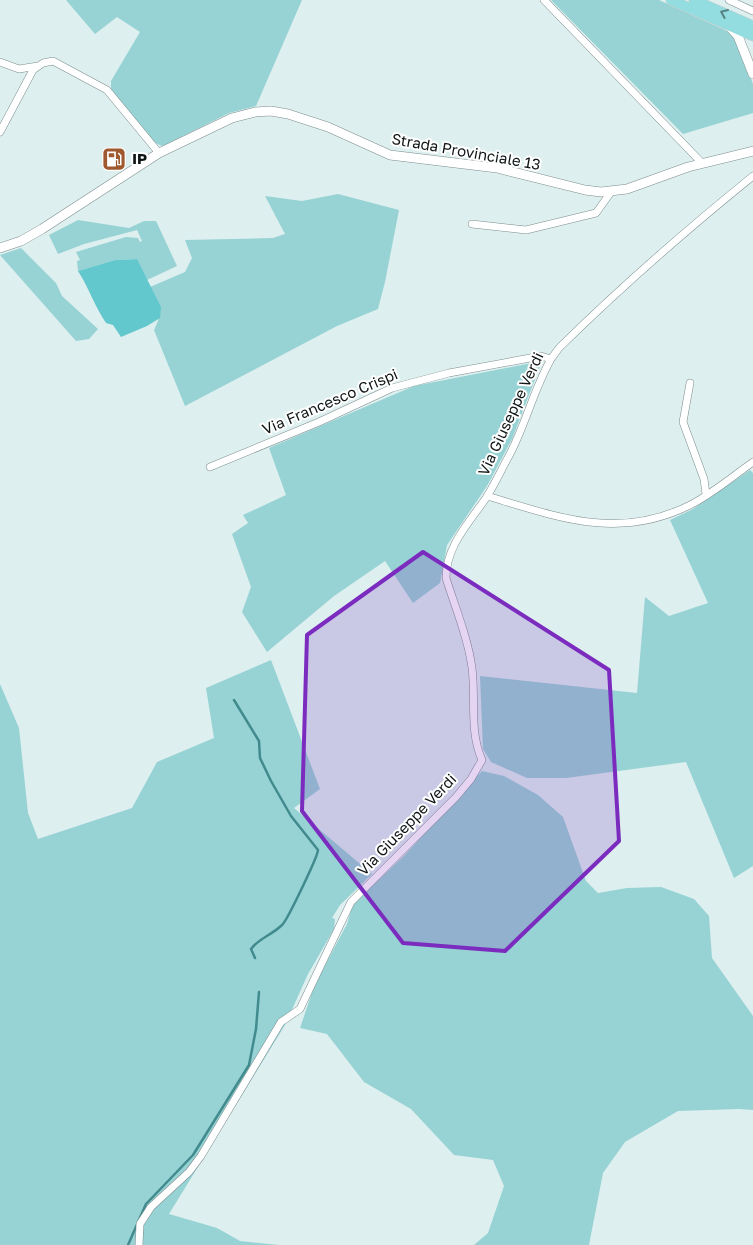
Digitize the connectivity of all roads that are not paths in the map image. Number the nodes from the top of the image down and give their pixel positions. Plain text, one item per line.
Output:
1 (544, 0) edge
2 (672, 0) edge
3 (694, 0) edge
4 (729, 0) edge
5 (753, 11) edge
6 (728, 25) junction
7 (753, 26) edge
8 (753, 36) edge
9 (0, 62) edge
10 (38, 66) junction
11 (753, 74) edge
12 (0, 132) edge
13 (753, 151) edge
14 (159, 153) junction
15 (702, 163) junction
16 (753, 176) edge
17 (610, 192) junction
18 (472, 224) dead end
19 (0, 248) edge
20 (551, 359) junction
21 (690, 383) dead end
22 (753, 462) edge
23 (210, 467) dead end
24 (706, 494) junction
25 (487, 496) junction
26 (139, 1245) edge

1 - 15 street
2 - 6 main road
7 -> 3 main road
4 - 5 street
6 - 8 main road
6 - 11 main road
9 - 10 street
10 - 12 street
10 - 14 street
13 - 15 main road, Strada Provinciale 13
14 - 17 main road, Strada Provinciale 13
14 - 19 main road, Strada Provinciale 13
15 - 17 main road, Strada Provinciale 13
16 - 20 street, Via Giuseppe Verdi
17 - 18 street
20 - 23 street, Via Francesco Crispi
20 - 25 street, Via Giuseppe Verdi
21 - 24 street
22 - 24 street
24 - 25 street
25 - 26 street, Via Giuseppe Verdi

